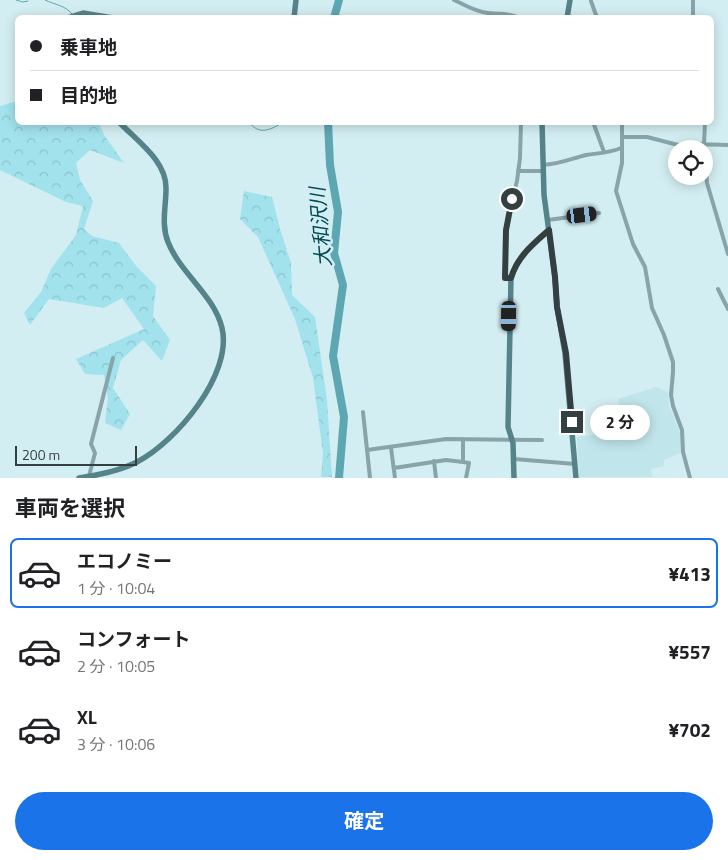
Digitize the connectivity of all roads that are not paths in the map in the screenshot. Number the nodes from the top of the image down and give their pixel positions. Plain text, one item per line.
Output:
1 (296, 0) edge
2 (454, 0) edge
3 (570, 0) edge
4 (692, 0) edge
5 (591, 1) edge
6 (77, 15) edge
7 (95, 15) edge
8 (294, 15) edge
9 (489, 15) edge
10 (513, 15) edge
11 (568, 15) edge
12 (596, 15) edge
13 (693, 15) edge
14 (122, 125) edge
15 (521, 125) edge
16 (542, 125) edge
17 (594, 125) edge
18 (622, 125) edge
19 (705, 125) edge
20 (623, 137) junction
21 (704, 140) edge
22 (668, 142) edge
23 (713, 144) edge
24 (728, 145) edge
25 (621, 148) junction
26 (604, 152) junction
27 (543, 168) junction
28 (518, 171) junction
29 (708, 185) edge
30 (599, 213) dead end
31 (548, 220) junction
32 (549, 230) junction
33 (728, 254) edge
34 (511, 278) junction
35 (718, 290) dead end
36 (727, 302) edge
37 (728, 309) edge
38 (113, 358) dead end
39 (363, 412) dead end
40 (463, 439) junction
41 (513, 440) junction
42 (542, 440) dead end
43 (391, 448) junction
44 (367, 450) junction
45 (514, 459) junction
46 (434, 462) junction
47 (463, 462) junction
48 (575, 464) junction
49 (394, 468) junction
50 (89, 476) edge
51 (576, 477) edge
52 (79, 478) edge
53 (370, 478) edge
54 (396, 478) edge
55 (436, 478) edge
56 (466, 478) edge
57 (514, 478) edge
58 (690, 478) edge

1 - 8 street
2 - 9 street
3 - 11 street
4 - 13 street
5 - 12 street
6 - 7 street
9 - 10 street
14 - 50 street
15 - 28 street
16 - 27 street
17 - 26 street
18 - 20 street
19 - 21 street
20 - 22 street
20 - 25 street
23 - 24 street
25 - 26 street
25 - 58 street
26 - 27 street
27 - 28 street
27 - 31 street
28 - 34 street
29 - 33 street
30 - 31 street
31 - 32 street
32 - 34 street
32 - 48 street
34 - 41 street
35 - 36 street
36 - 37 street
38 - 50 street
39 - 44 street
40 - 41 street
40 - 43 street
40 - 47 street
41 - 42 street
41 - 45 street
43 - 44 street
43 - 49 street
44 - 53 street
45 - 48 street
45 - 57 street
46 - 47 street
46 - 49 street
46 - 55 street
47 - 56 street
48 - 51 street
49 - 54 street
50 - 52 street

